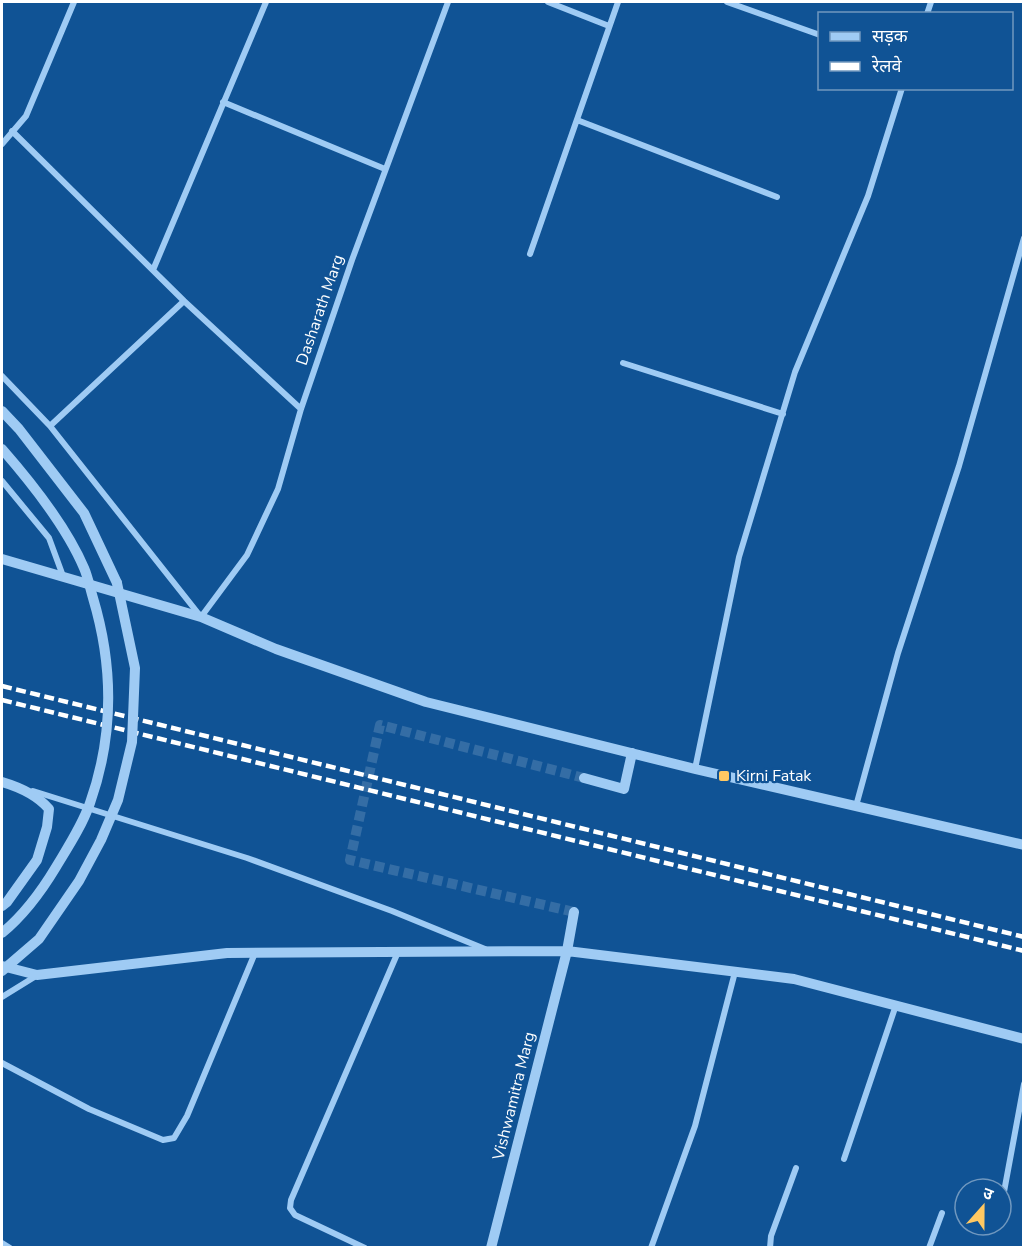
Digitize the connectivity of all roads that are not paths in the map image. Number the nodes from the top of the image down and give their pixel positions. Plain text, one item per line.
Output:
1 (74, 2) edge
2 (266, 2) edge
3 (448, 2) edge
4 (548, 2) edge
5 (618, 2) edge
6 (727, 2) edge
7 (609, 26) junction
8 (818, 35) edge
9 (901, 90) edge
10 (223, 102) junction
11 (577, 120) junction
12 (12, 131) junction
13 (2, 144) edge
14 (385, 169) junction
15 (777, 197) dead end
16 (1023, 238) edge
17 (530, 254) dead end
18 (153, 270) junction
19 (184, 301) junction
20 (623, 363) dead end
21 (2, 376) edge
22 (301, 409) junction
23 (2, 411) edge
24 (783, 414) junction
25 (51, 426) junction
26 (2, 449) edge
27 (2, 481) edge
28 (2, 559) edge
29 (63, 576) junction
30 (201, 617) junction
31 (633, 753) junction
32 (694, 769) junction
33 (584, 778) tunnel mouth
34 (2, 782) edge
35 (18, 786) junction
36 (856, 806) junction
37 (1023, 845) edge
38 (2, 906) edge
39 (574, 912) dead end
40 (2, 933) edge
41 (567, 951) junction
42 (255, 952) junction
43 (398, 952) junction
44 (492, 952) junction
45 (2, 966) edge
46 (2, 971) edge
47 (735, 972) junction
48 (37, 975) junction
49 (2, 997) edge
50 (896, 1005) junction
51 (1023, 1040) edge
52 (2, 1063) edge
53 (1023, 1084) edge
54 (844, 1159) dead end
55 (796, 1168) dead end
56 (1006, 1177) edge
57 (942, 1213) dead end
58 (2, 1243) edge
59 (10, 1248) edge
60 (365, 1248) edge
61 (491, 1248) edge
62 (651, 1248) edge
63 (770, 1248) edge
64 (929, 1248) edge

1 - 12 street
2 - 10 street
3 - 14 street, Dasharath Marg
4 - 7 street
5 - 7 street
6 - 8 street
7 - 11 street
9 - 24 street
10 - 14 street
10 - 18 street
11 - 15 street
11 - 17 street
12 - 13 street
12 - 18 street
14 - 22 street, Dasharath Marg
16 - 36 street
18 - 19 street
19 - 22 street
19 - 25 street
20 - 24 street
21 - 25 street
22 - 30 street, Dasharath Marg
23 - 46 street, bridge
24 - 32 street
25 - 30 street
26 - 40 street, bridge
27 - 29 street
28 - 29 street
29 - 30 street
30 - 31 street
31 - 32 street
31 - 33 street
32 - 36 street
34 - 35 street
35 - 38 street
35 - 44 street
36 - 37 street
39 - 41 street, Vishwamitra Marg
41 - 44 street
41 - 47 street
41 - 61 street, Vishwamitra Marg
42 - 43 street
42 - 48 street
42 - 52 street
43 - 44 street
43 - 60 street
45 - 48 street
47 - 50 street
47 - 62 street
48 - 49 street
50 - 51 street
50 - 54 street
53 - 56 street
55 - 63 street
57 - 64 street
58 - 59 street

